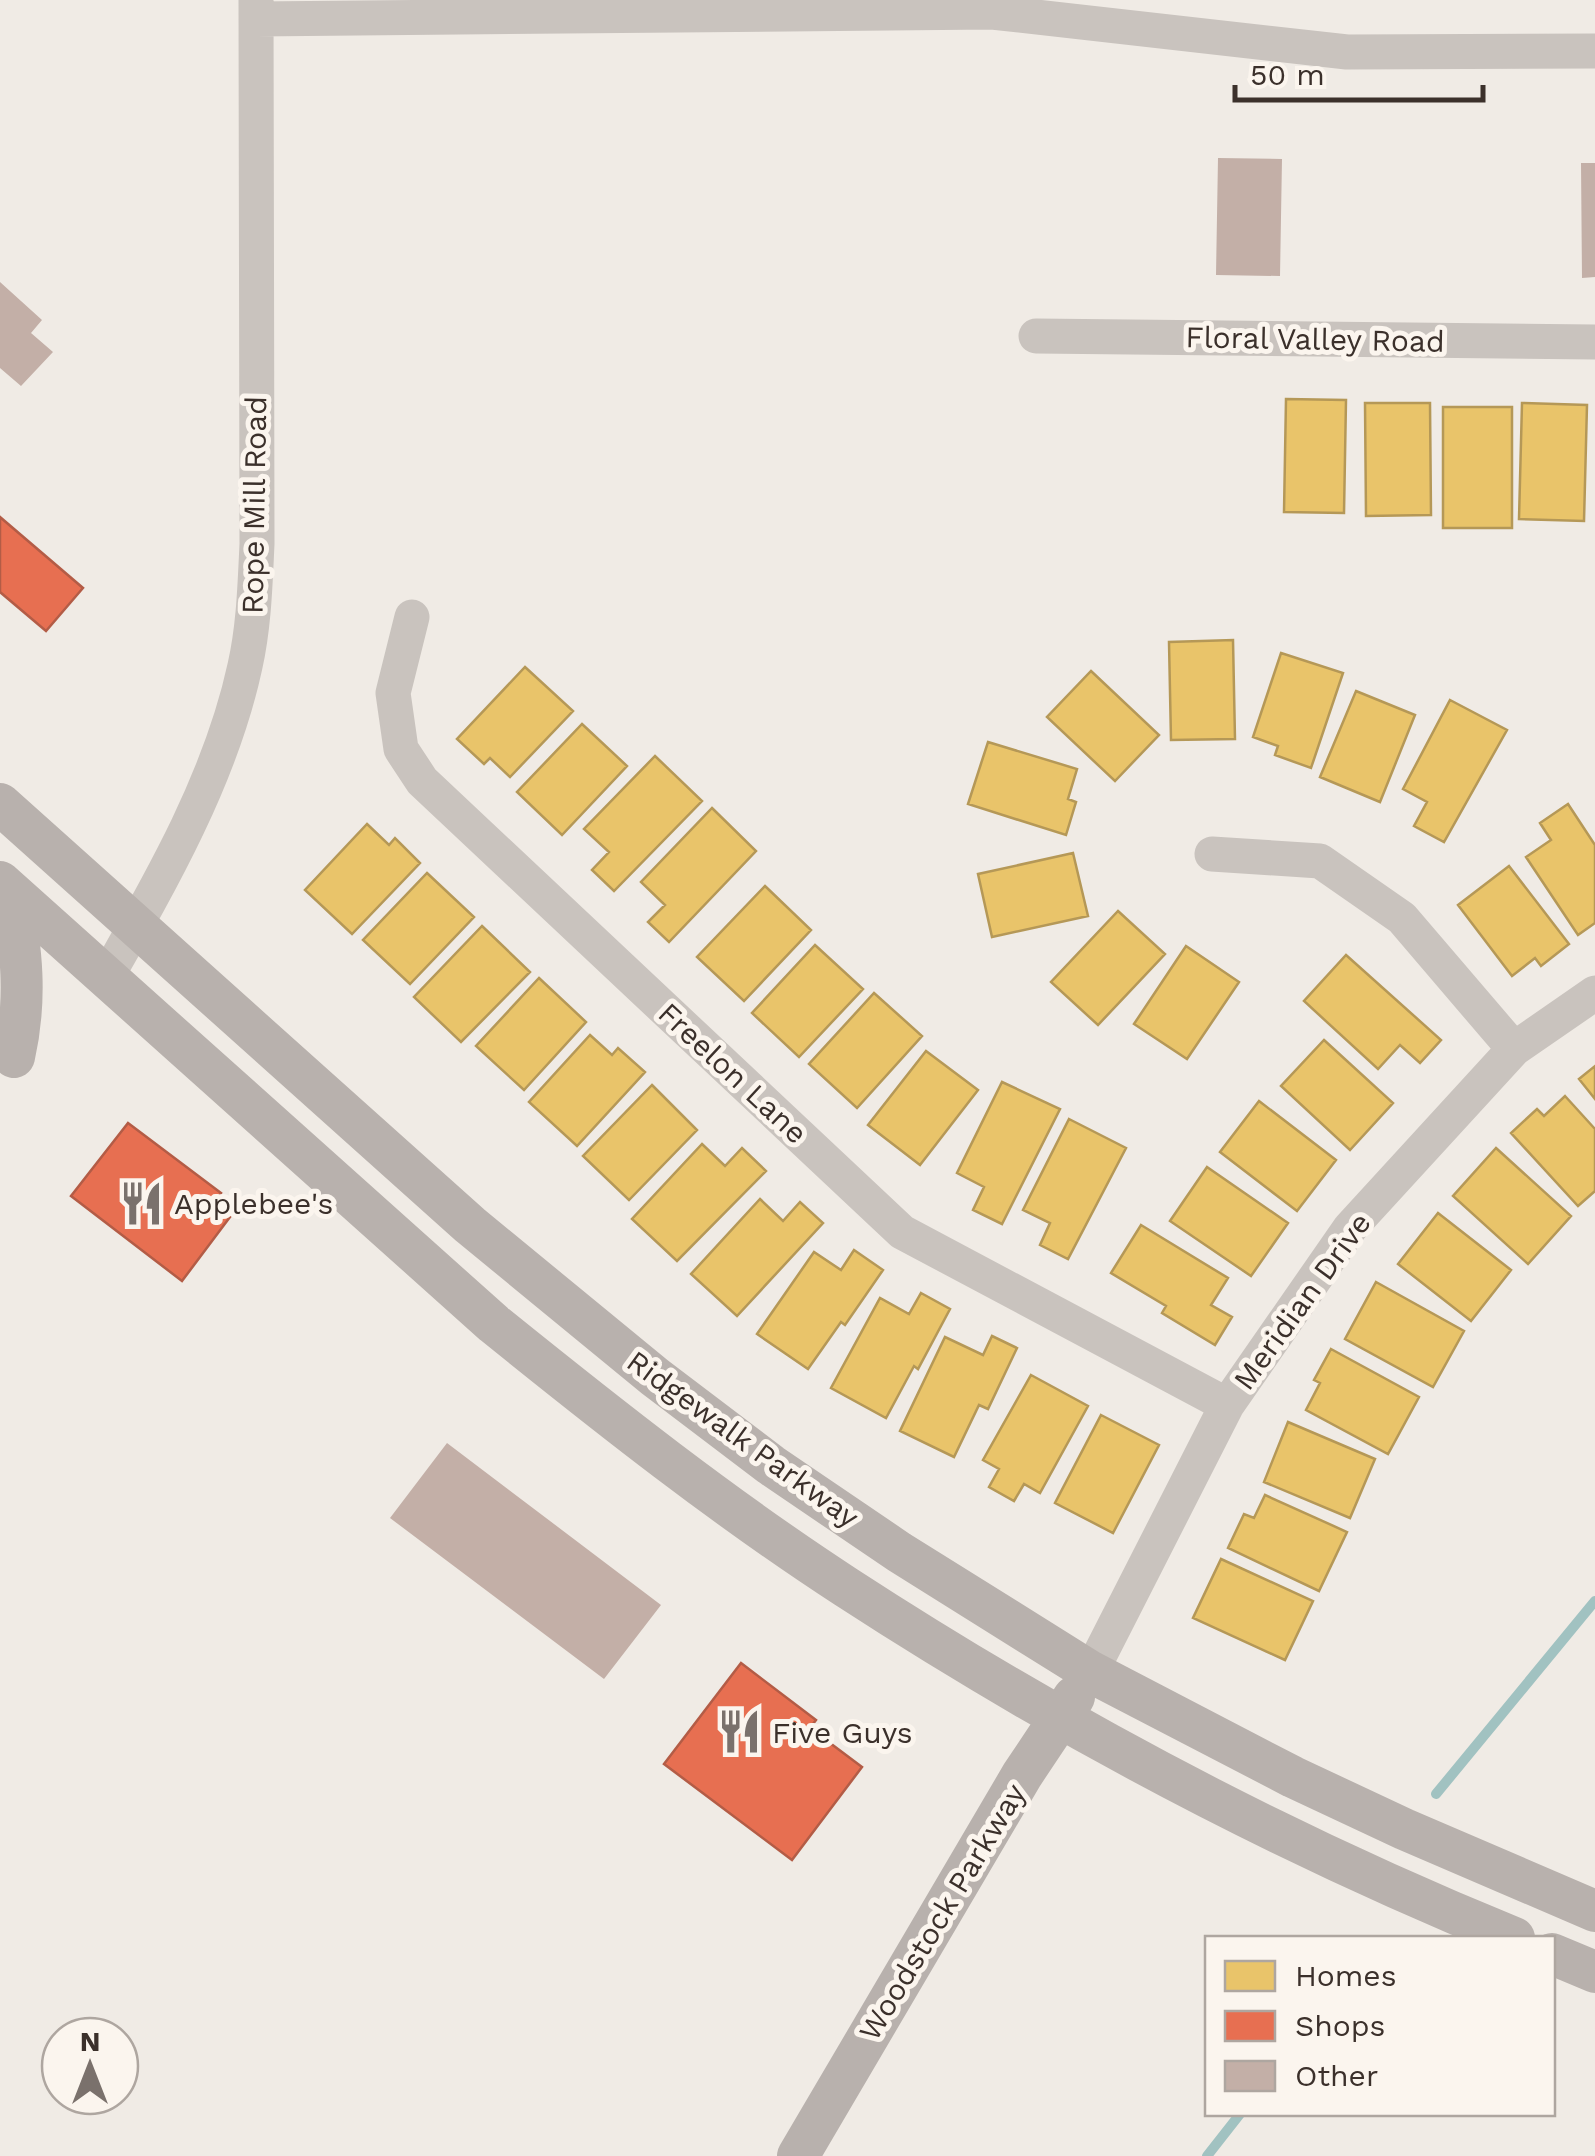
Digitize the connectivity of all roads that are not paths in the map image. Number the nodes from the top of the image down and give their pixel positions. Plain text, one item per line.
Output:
1 (256, 9) edge
2 (1595, 51) edge
3 (1036, 336) dead end
4 (1595, 342) edge
5 (412, 617) dead end
6 (0, 804) edge
7 (1212, 854) dead end
8 (5, 887) edge
9 (135, 926) junction
10 (106, 978) junction
11 (1595, 993) edge
12 (1514, 1049) junction
13 (14, 1057) dead end
14 (1227, 1405) junction
15 (1091, 1672) junction
16 (1060, 1719) junction
17 (1595, 1911) edge
18 (1509, 1936) edge
19 (1555, 1955) edge
20 (1595, 1972) edge
21 (798, 2156) edge

1 - 2 street
1 - 9 street, Rope Mill Road
3 - 4 street, Floral Valley Road
5 - 14 street, Freelon Lane
6 - 9 main road, Ridgewalk Parkway
7 - 12 street
8 - 10 main road, Ridgewalk Parkway
8 - 13 main road
9 - 10 street, Rope Mill Road
9 - 15 main road, Ridgewalk Parkway
10 - 16 main road, Ridgewalk Parkway
11 - 12 street, Meridian Drive
12 - 14 street, Meridian Drive
14 - 15 street, Meridian Drive
15 - 16 main road, Woodstock Parkway
15 - 17 main road, Ridgewalk Parkway
16 - 18 main road, Ridgewalk Parkway
16 - 21 main road, Woodstock Parkway
19 - 20 main road

